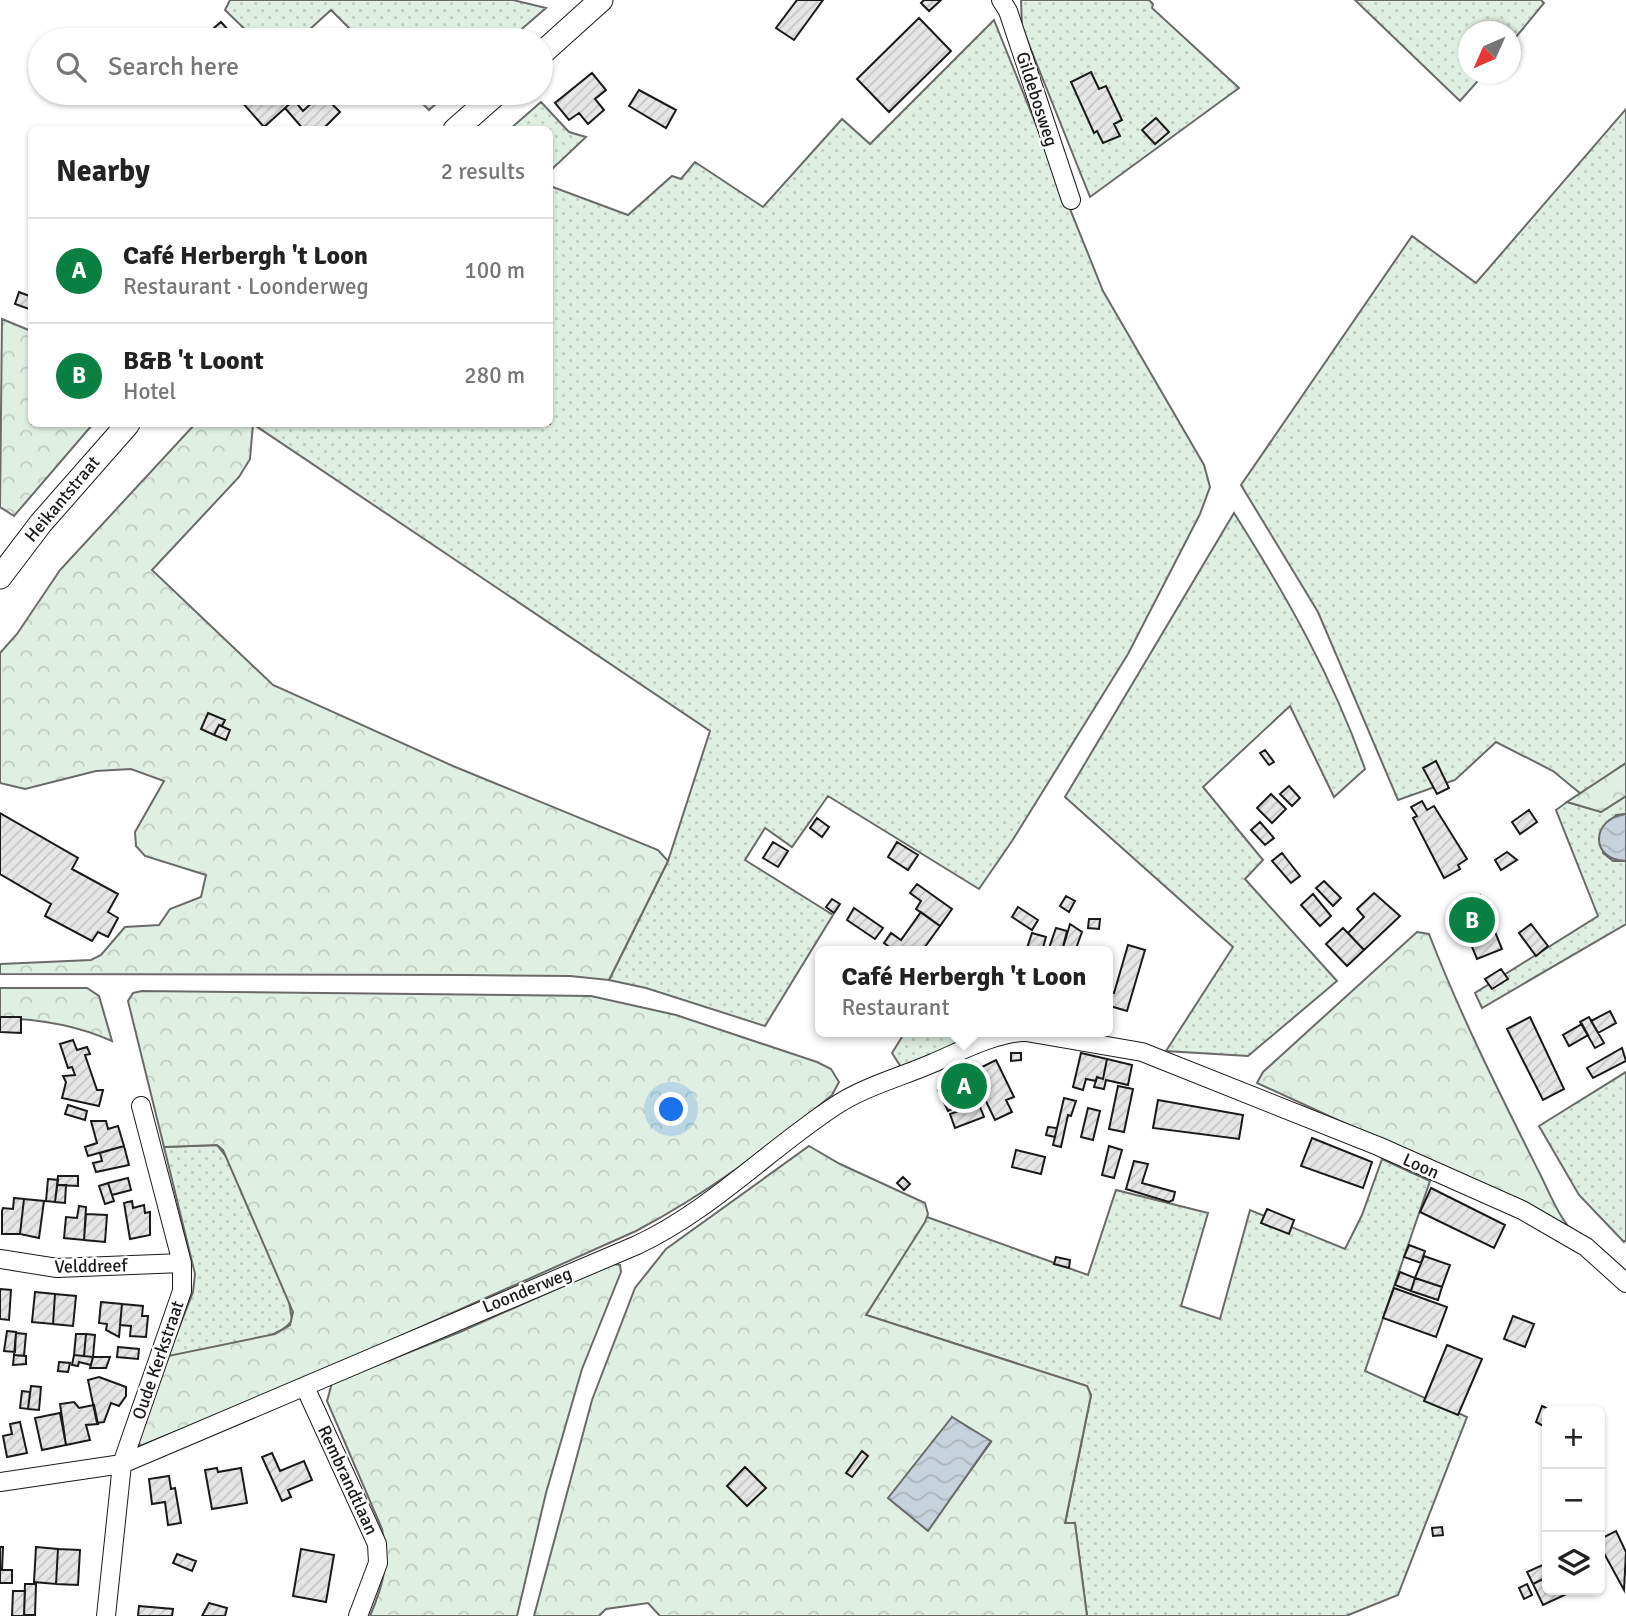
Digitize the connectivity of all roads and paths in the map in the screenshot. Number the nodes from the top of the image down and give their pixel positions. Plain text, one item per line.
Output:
1 (601, 0) edge
2 (1001, 0) edge
3 (553, 43) edge
4 (483, 105) edge
5 (460, 126) edge
6 (1071, 200) dead end
7 (125, 427) edge
8 (0, 577) edge
9 (999, 1037) edge
10 (1054, 1037) edge
11 (1200, 1077) joint
12 (141, 1106) dead end
13 (0, 1259) edge
14 (182, 1263) junction
15 (1626, 1283) edge
16 (305, 1387) junction
17 (122, 1464) junction
18 (0, 1482) edge
19 (106, 1616) edge
20 (358, 1616) edge

1 - 3 street
2 - 6 street, Gildebosweg
4 - 5 street
7 - 8 street, Heikantstraat
9 - 16 street, Loonderweg
10 - 11 street, Loonderweg
11 - 15 street, Loon
12 - 14 street, Oude Kerkstraat
13 - 14 street, Velddreef
14 - 17 street, Oude Kerkstraat
16 - 17 street, Loonderweg
16 - 20 street, Rembrandtlaan
17 - 18 street, Loonderweg
17 - 19 street, Oude Kerkstraat

